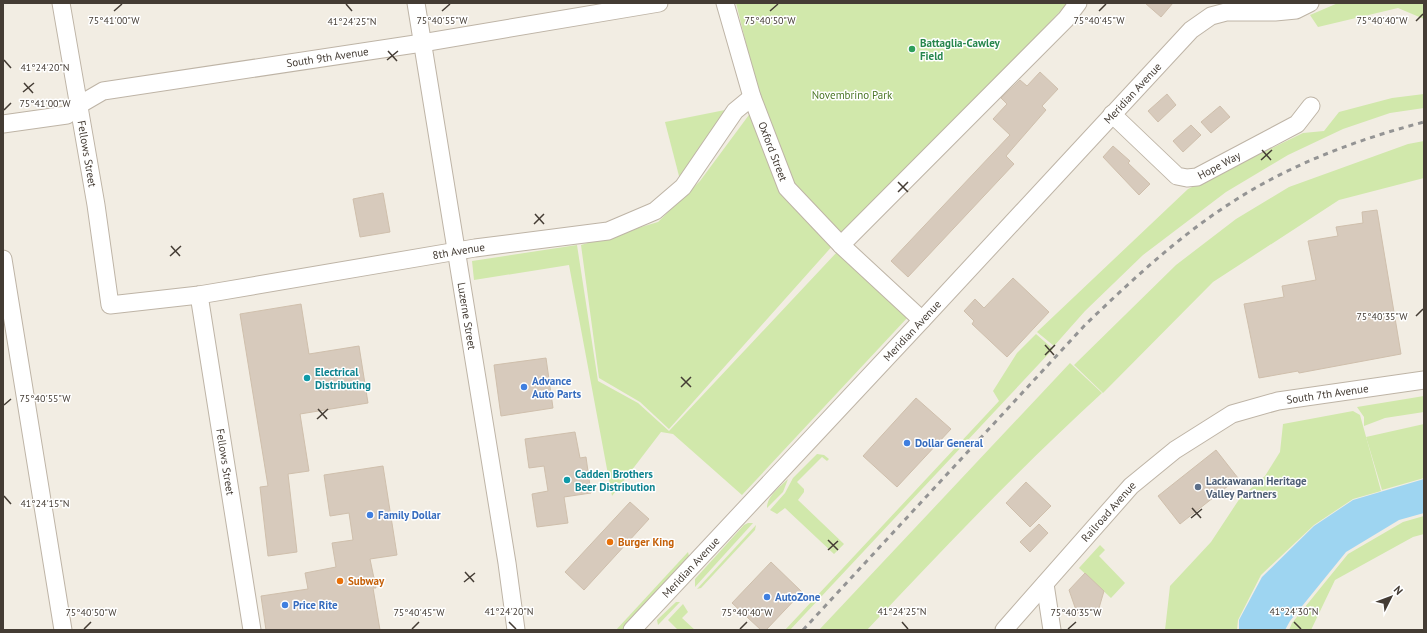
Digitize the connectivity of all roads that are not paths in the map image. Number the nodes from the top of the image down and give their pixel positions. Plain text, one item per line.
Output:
1 (61, 3) edge
2 (416, 3) edge
3 (659, 3) edge
4 (725, 3) edge
5 (1078, 3) edge
6 (1310, 3) edge
7 (422, 43) junction
8 (752, 97) junction
9 (79, 105) junction
10 (1311, 106) dead end
11 (1112, 114) junction
12 (3, 124) edge
13 (841, 245) junction
14 (456, 252) junction
15 (3, 258) edge
16 (199, 295) junction
17 (110, 305) joint
18 (922, 320) junction
19 (1424, 380) edge
20 (1232, 414) joint
21 (1045, 584) junction
22 (63, 630) edge
23 (252, 630) edge
24 (516, 630) edge
25 (632, 630) edge
26 (1004, 630) edge
27 (1052, 630) edge

1 - 9 street, Fellows Street
2 - 7 street, Luzerne Street
3 - 7 street, South 9th Avenue
4 - 8 street, Oxford Street
5 - 13 street
6 - 11 street, Meridian Avenue
7 - 9 street, South 9th Avenue
7 - 14 street, Luzerne Street
8 - 13 street, Oxford Street
8 - 14 street, 8th Avenue
9 - 12 street, South 9th Avenue
9 - 17 street, Fellows Street
10 - 11 street, Hope Way
11 - 18 street, Meridian Avenue
13 - 18 street, Oxford Street
14 - 16 street, 8th Avenue
14 - 24 street, Luzerne Street
15 - 22 street
16 - 17 street, 8th Avenue
16 - 23 street, Fellows Street
18 - 25 street, Meridian Avenue
19 - 20 street, South 7th Avenue
20 - 21 street, Railroad Avenue
21 - 26 street, Railroad Avenue
21 - 27 street

